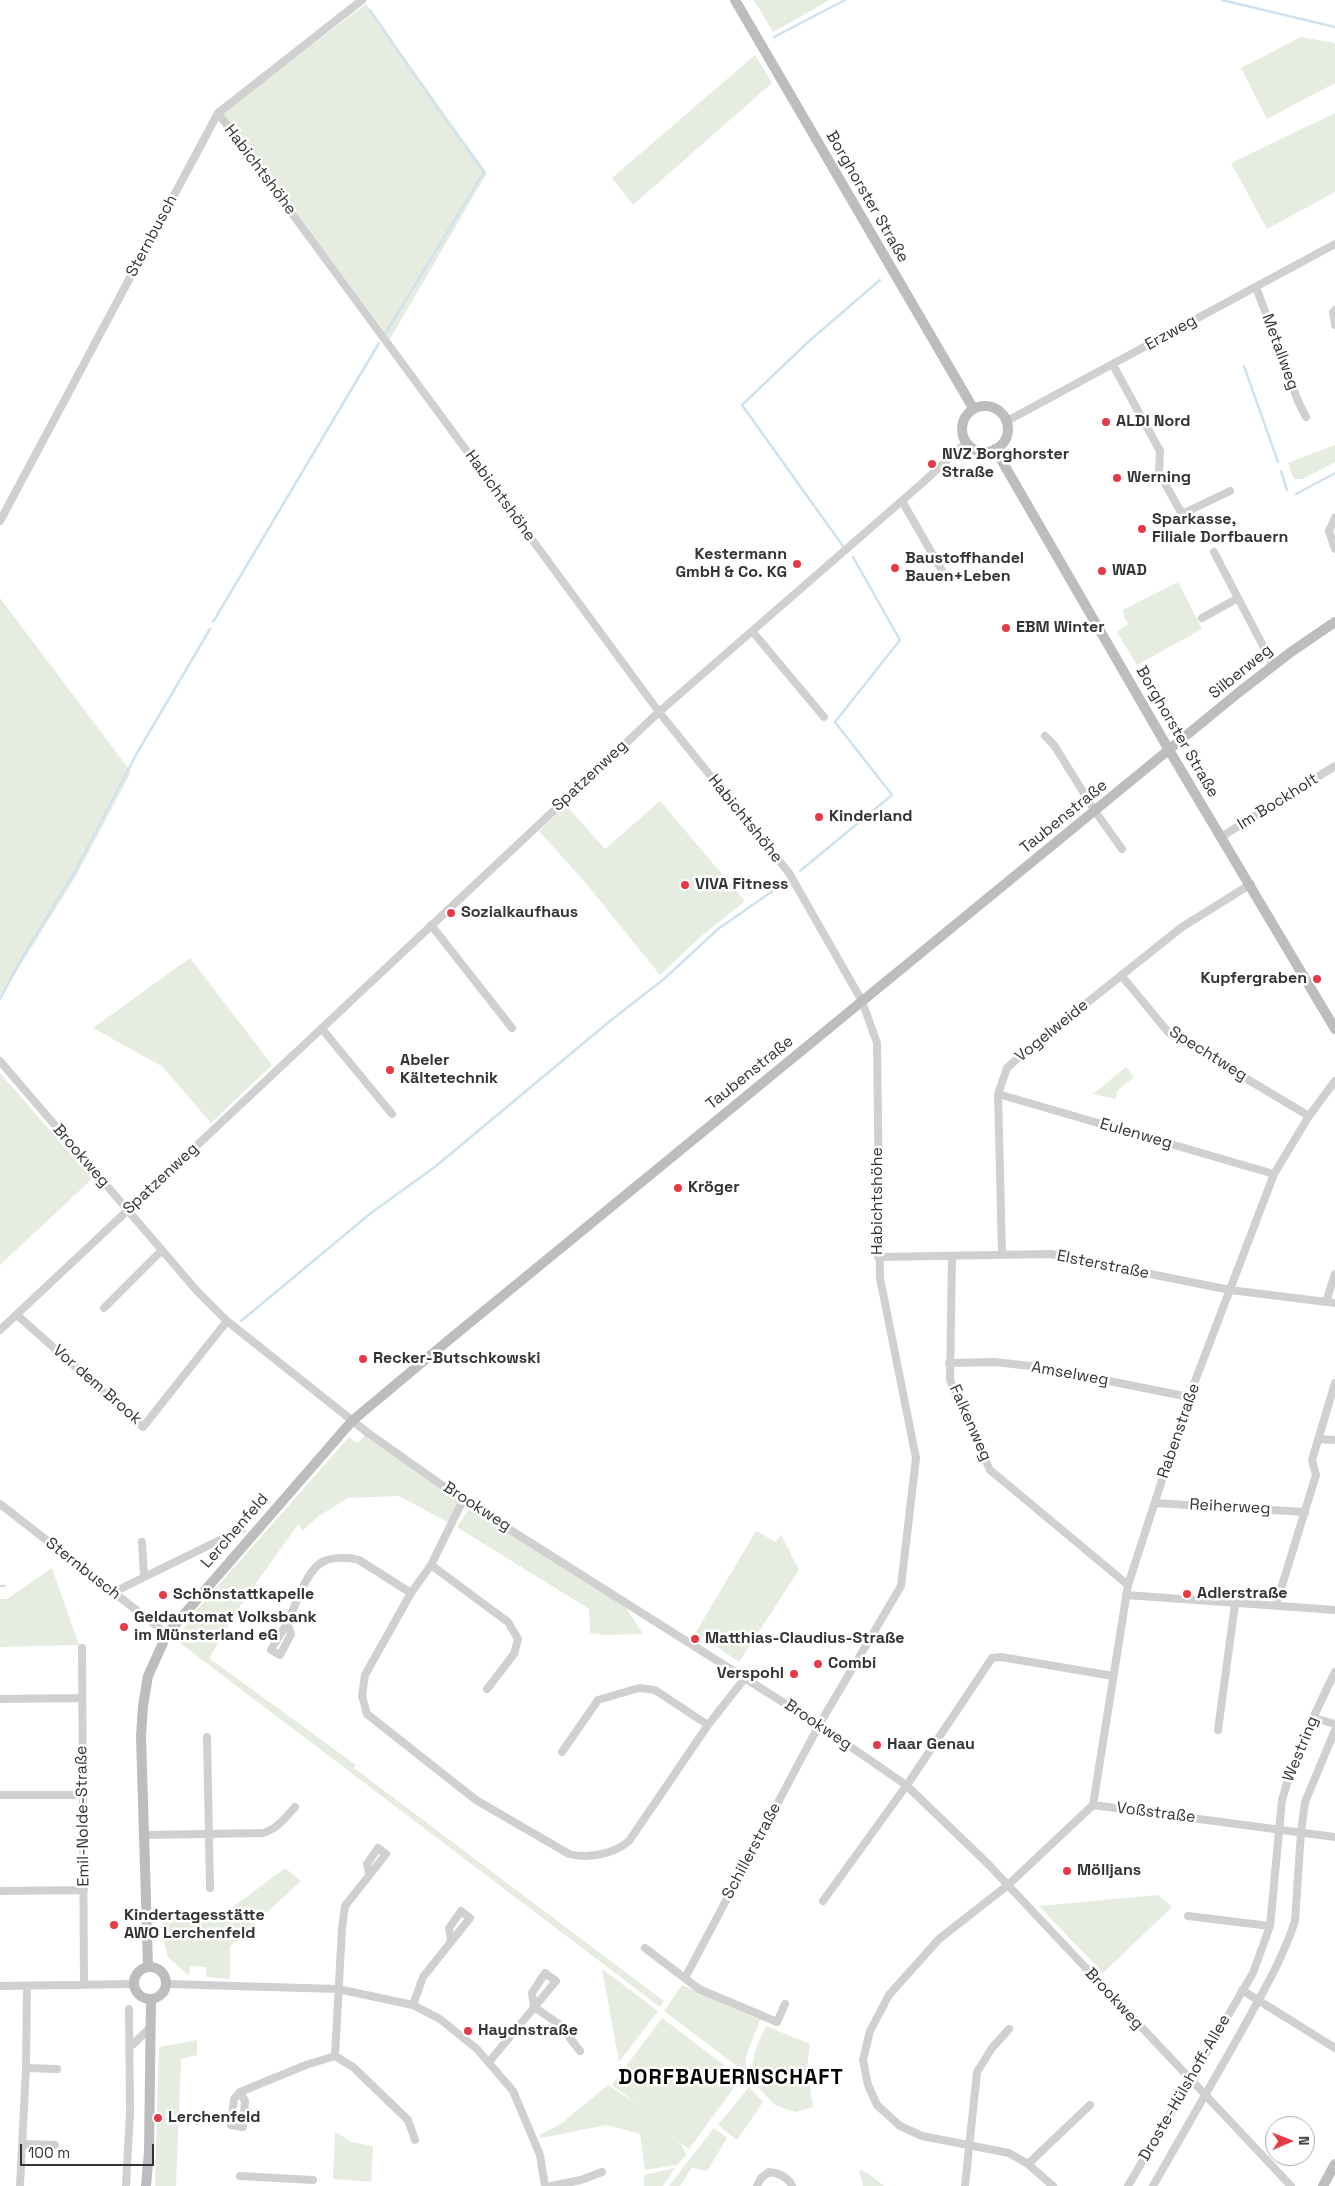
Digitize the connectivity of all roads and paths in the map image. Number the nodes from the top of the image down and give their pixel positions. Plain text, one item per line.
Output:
1 (362, 0) edge
2 (735, 0) edge
3 (218, 113) junction
4 (1335, 244) edge
5 (1256, 287) junction
6 (1335, 310) edge
7 (1335, 325) edge
8 (1113, 365) junction
9 (973, 408) junction
10 (1306, 417) dead end
11 (1006, 421) junction
12 (966, 443) junction
13 (995, 449) junction
14 (1230, 491) dead end
15 (902, 501) junction
16 (1335, 518) edge
17 (0, 521) edge
18 (1335, 549) edge
19 (1214, 552) dead end
20 (945, 576) dead end
21 (1238, 598) junction
22 (1202, 618) dead end
23 (1335, 622) edge
24 (752, 631) junction
25 (1273, 665) junction
26 (659, 712) junction
27 (824, 717) dead end
28 (1045, 736) dead end
29 (1170, 750) junction
30 (1335, 766) edge
31 (1095, 811) junction
32 (1221, 837) junction
33 (1122, 849) dead end
34 (1250, 884) junction
35 (432, 925) junction
36 (1121, 975) junction
37 (862, 1001) junction
38 (512, 1028) dead end
39 (322, 1029) junction
40 (1335, 1029) edge
41 (0, 1061) edge
42 (1335, 1081) edge
43 (998, 1094) junction
44 (392, 1114) dead end
45 (1309, 1116) junction
46 (1274, 1174) junction
47 (128, 1210) junction
48 (162, 1250) junction
49 (1002, 1254) junction
50 (952, 1256) junction
51 (878, 1257) junction
52 (1335, 1274) edge
53 (1230, 1290) junction
54 (1326, 1302) junction
55 (1335, 1303) edge
56 (104, 1308) dead end
57 (17, 1315) junction
58 (227, 1321) junction
59 (0, 1330) edge
60 (949, 1363) junction
61 (1335, 1384) edge
62 (1189, 1397) junction
63 (352, 1421) junction
64 (1318, 1439) junction
65 (1335, 1440) edge
66 (464, 1500) junction
67 (1155, 1503) junction
68 (0, 1504) edge
69 (1305, 1512) junction
70 (242, 1529) dead end
71 (142, 1542) dead end
72 (431, 1565) junction
73 (144, 1576) junction
74 (1128, 1585) junction
75 (114, 1592) junction
76 (411, 1593) junction
77 (1126, 1595) junction
78 (1235, 1604) junction
79 (1276, 1605) junction
80 (1335, 1610) edge
81 (287, 1622) dead end
82 (166, 1634) junction
83 (82, 1648) dead end
84 (1335, 1672) edge
85 (1113, 1676) junction
86 (745, 1678) junction
87 (486, 1689) dead end
88 (81, 1698) junction
89 (0, 1699) edge
90 (1313, 1718) junction
91 (708, 1724) junction
92 (1335, 1724) edge
93 (819, 1725) junction
94 (1218, 1730) dead end
95 (1335, 1730) edge
96 (207, 1737) dead end
97 (562, 1752) dead end
98 (906, 1786) junction
99 (82, 1794) junction
100 (0, 1795) edge
101 (1093, 1805) junction
102 (295, 1807) dead end
103 (1279, 1829) junction
104 (1301, 1832) junction
105 (208, 1834) junction
106 (145, 1835) junction
107 (1335, 1837) edge
108 (370, 1874) dead end
109 (1008, 1885) junction
110 (210, 1888) dead end
111 (0, 1890) edge
112 (84, 1890) junction
113 (822, 1901) dead end
114 (1188, 1916) dead end
115 (1270, 1926) junction
116 (451, 1940) dead end
117 (645, 1948) dead end
118 (148, 1966) junction
119 (685, 1978) junction
120 (134, 1984) junction
121 (167, 1984) junction
122 (84, 1985) junction
123 (0, 1986) edge
124 (27, 1986) junction
125 (338, 1989) junction
126 (1242, 1990) junction
127 (151, 1999) junction
128 (1259, 2000) junction
129 (785, 2004) dead end
130 (413, 2005) junction
131 (128, 2009) dead end
132 (150, 2028) junction
133 (1009, 2029) dead end
134 (130, 2047) junction
135 (1335, 2048) edge
136 (580, 2051) dead end
137 (335, 2056) junction
138 (488, 2062) junction
139 (26, 2068) junction
140 (57, 2069) dead end
141 (1190, 2080) junction
142 (240, 2092) dead end
143 (1206, 2095) junction
144 (1090, 2105) dead end
145 (415, 2140) dead end
146 (24, 2144) junction
147 (969, 2144) junction
148 (55, 2145) dead end
149 (1028, 2164) junction
150 (1335, 2164) edge
151 (602, 2172) dead end
152 (240, 2176) dead end
153 (274, 2177) junction
154 (313, 2180) dead end
155 (20, 2186) edge
156 (126, 2186) edge
157 (146, 2186) edge
158 (274, 2186) edge
159 (545, 2186) edge
160 (551, 2186) edge
161 (757, 2186) edge
162 (792, 2186) edge
163 (965, 2186) edge
164 (1054, 2186) edge
165 (1128, 2186) edge
166 (1153, 2186) edge
167 (1291, 2186) edge
168 (1323, 2186) edge

1 - 3 street, Sternbusch
2 - 9 street, Borghorster Straße
3 - 17 street, Sternbusch
3 - 26 street, Habichtshöhe
4 - 5 street, Erzweg
5 - 8 street, Erzweg
5 - 10 street, Metallweg
6 - 7 street
8 - 11 street, Erzweg
8 - 14 street
9 - 11 street
9 - 12 street
11 - 13 street
12 - 13 street
12 - 15 street, Spatzenweg
13 - 29 street, Borghorster Straße
15 - 20 street
15 - 24 street, Spatzenweg
16 - 18 street
19 - 21 street
21 - 22 street
21 - 25 street
23 - 25 street, Silberweg
24 - 26 street, Spatzenweg
24 - 27 street
25 - 29 street, Silberweg
26 - 35 street, Spatzenweg
26 - 37 street, Habichtshöhe
28 - 31 street
29 - 31 street, Taubenstraße
29 - 32 street, Borghorster Straße
30 - 32 street, Im Bockholt
31 - 33 street
31 - 37 street, Taubenstraße
32 - 34 street, Borghorster Straße
34 - 36 street, Vogelweide
34 - 40 street, Borghorster Straße
35 - 38 street
35 - 39 street, Spatzenweg
36 - 43 street, Vogelweide
36 - 45 street, Spechtweg
37 - 51 street, Habichtshöhe
37 - 63 street, Taubenstraße
39 - 44 street
39 - 47 street, Spatzenweg
41 - 47 street, Brookweg
42 - 45 street, Rabenstraße
43 - 46 street, Eulenweg
43 - 49 street, Vogelweide
45 - 46 street, Rabenstraße
46 - 53 street, Rabenstraße
47 - 48 street, Brookweg
47 - 57 street, Spatzenweg
48 - 56 street
48 - 58 street, Brookweg
49 - 50 street, Elsterstraße
49 - 53 street, Elsterstraße
50 - 51 street, Elsterstraße
50 - 60 street, Falkenweg
51 - 93 street, Habichtshöhe
52 - 54 street
53 - 54 street, Elsterstraße
53 - 62 street, Rabenstraße
54 - 55 street, Elsterstraße
57 - 58 street, Vor dem Brook
57 - 59 street, Spatzenweg
58 - 63 street, Brookweg
60 - 62 street, Amselweg
60 - 74 street, Falkenweg
61 - 64 street
62 - 67 street, Rabenstraße
63 - 66 street, Brookweg
63 - 82 street, Lerchenfeld
64 - 65 street
64 - 69 street
66 - 72 street
66 - 86 street, Brookweg
67 - 69 street, Reiherweg
67 - 74 street, Rabenstraße
68 - 75 street, Sternbusch
69 - 79 street
70 - 73 street
71 - 73 street
72 - 76 street
72 - 87 street
73 - 75 street
74 - 77 street, Rabenstraße
75 - 82 street, Sternbusch
76 - 81 street
76 - 91 street
77 - 78 street
77 - 85 street, Rabenstraße
78 - 79 street
78 - 94 street
79 - 80 street
82 - 106 street, Lerchenfeld
83 - 88 street, Emil-Nolde-Straße
84 - 90 street, Westring
85 - 98 street
85 - 101 street, Rabenstraße
86 - 91 street
86 - 93 street, Brookweg
88 - 89 street
88 - 99 street, Emil-Nolde-Straße
90 - 92 street
90 - 103 street, Westring
91 - 97 street
93 - 98 street, Brookweg
93 - 119 street, Schillerstraße
95 - 104 street, Westring
96 - 105 street
98 - 109 street, Brookweg
98 - 113 street
99 - 100 street
99 - 112 street, Emil-Nolde-Straße
101 - 103 street, Voßstraße
101 - 109 street, Voßstraße
102 - 105 street
103 - 104 street, Voßstraße
103 - 115 street, Droste-Hülshoff-Allee
104 - 107 street, Voßstraße
104 - 128 street, Droste-Hülshoff-Allee
105 - 106 street
105 - 110 street
106 - 118 street, Lerchenfeld
108 - 125 street
109 - 141 street, Brookweg
109 - 147 street, Voßstraße
111 - 112 street
112 - 122 street, Emil-Nolde-Straße
114 - 115 street
115 - 126 street, Droste-Hülshoff-Allee
116 - 130 street
117 - 119 street
118 - 120 street
118 - 121 street
119 - 129 street
120 - 122 street
120 - 127 street
121 - 125 street
121 - 127 street
122 - 124 street
123 - 124 street
124 - 139 street
125 - 130 street
125 - 137 street
126 - 128 street
126 - 141 street, Droste-Hülshoff-Allee
127 - 132 street
128 - 135 street
128 - 143 street, Droste-Hülshoff-Allee
130 - 138 street
131 - 134 street
132 - 134 street
132 - 157 street
133 - 147 street
134 - 156 street
136 - 138 street
137 - 142 street
137 - 145 street
138 - 159 street
139 - 140 street
139 - 146 street
141 - 143 street, Brookweg
141 - 165 street, Droste-Hülshoff-Allee
143 - 166 street, Droste-Hülshoff-Allee
143 - 167 street, Brookweg
144 - 149 street
146 - 148 street
146 - 155 street
147 - 149 street, Voßstraße
147 - 163 street
149 - 164 street, Voßstraße
150 - 168 street
151 - 160 street
152 - 153 street
153 - 154 street
153 - 158 street
161 - 162 street

